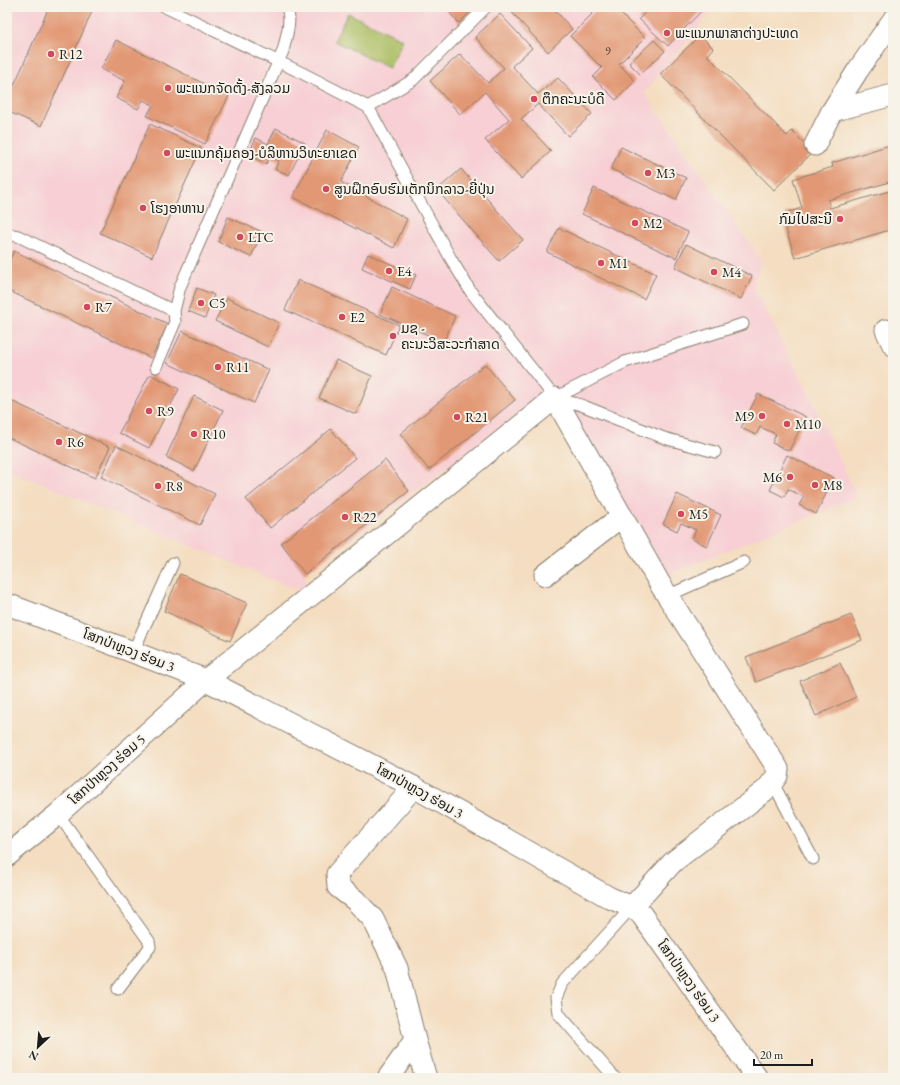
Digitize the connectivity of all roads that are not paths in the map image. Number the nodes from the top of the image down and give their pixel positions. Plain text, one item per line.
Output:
1 (165, 7) edge
2 (287, 7) edge
3 (486, 7) edge
4 (893, 20) edge
5 (278, 61) junction
6 (893, 95) edge
7 (368, 107) junction
8 (832, 111) junction
9 (815, 145) dead end
10 (7, 234) edge
11 (174, 311) junction
12 (743, 324) dead end
13 (156, 367) dead end
14 (555, 398) junction
15 (714, 452) dead end
16 (622, 516) junction
17 (744, 562) dead end
18 (173, 563) dead end
19 (546, 574) dead end
20 (667, 596) junction
21 (7, 604) edge
22 (132, 652) junction
23 (206, 680) junction
24 (773, 783) junction
25 (414, 787) junction
26 (58, 814) junction
27 (7, 856) edge
28 (813, 859) dead end
29 (632, 907) junction
30 (118, 989) dead end
31 (414, 1040) junction
32 (388, 1078) edge
33 (426, 1078) edge
34 (615, 1078) edge
35 (757, 1078) edge

1 - 5 lane
2 - 5 lane
3 - 7 lane
4 - 8 street
5 - 7 lane
5 - 11 lane
6 - 8 street
7 - 14 lane
8 - 9 street
10 - 11 lane
11 - 13 lane
12 - 14 lane
14 - 15 lane
14 - 16 street
14 - 23 street, ໂສກປ່າຫຼວງ ຮ່ອມ 5
16 - 19 street
16 - 20 street
17 - 20 lane
18 - 22 lane
20 - 24 street
21 - 22 street, ໂສກປ່າຫຼວງ ຮ່ອມ 3
22 - 23 street, ໂສກປ່າຫຼວງ ຮ່ອມ 3
23 - 25 street, ໂສກປ່າຫຼວງ ຮ່ອມ 3
23 - 26 street, ໂສກປ່າຫຼວງ ຮ່ອມ 5
24 - 28 lane
24 - 29 street
25 - 29 street, ໂສກປ່າຫຼວງ ຮ່ອມ 3
25 - 31 street
26 - 27 street, ໂສກປ່າຫຼວງ ຮ່ອມ 5
26 - 30 lane
29 - 34 lane
29 - 35 street, ໂສກປ່າຫຼວງ ຮ່ອມ 3
31 - 32 street
31 - 33 street

